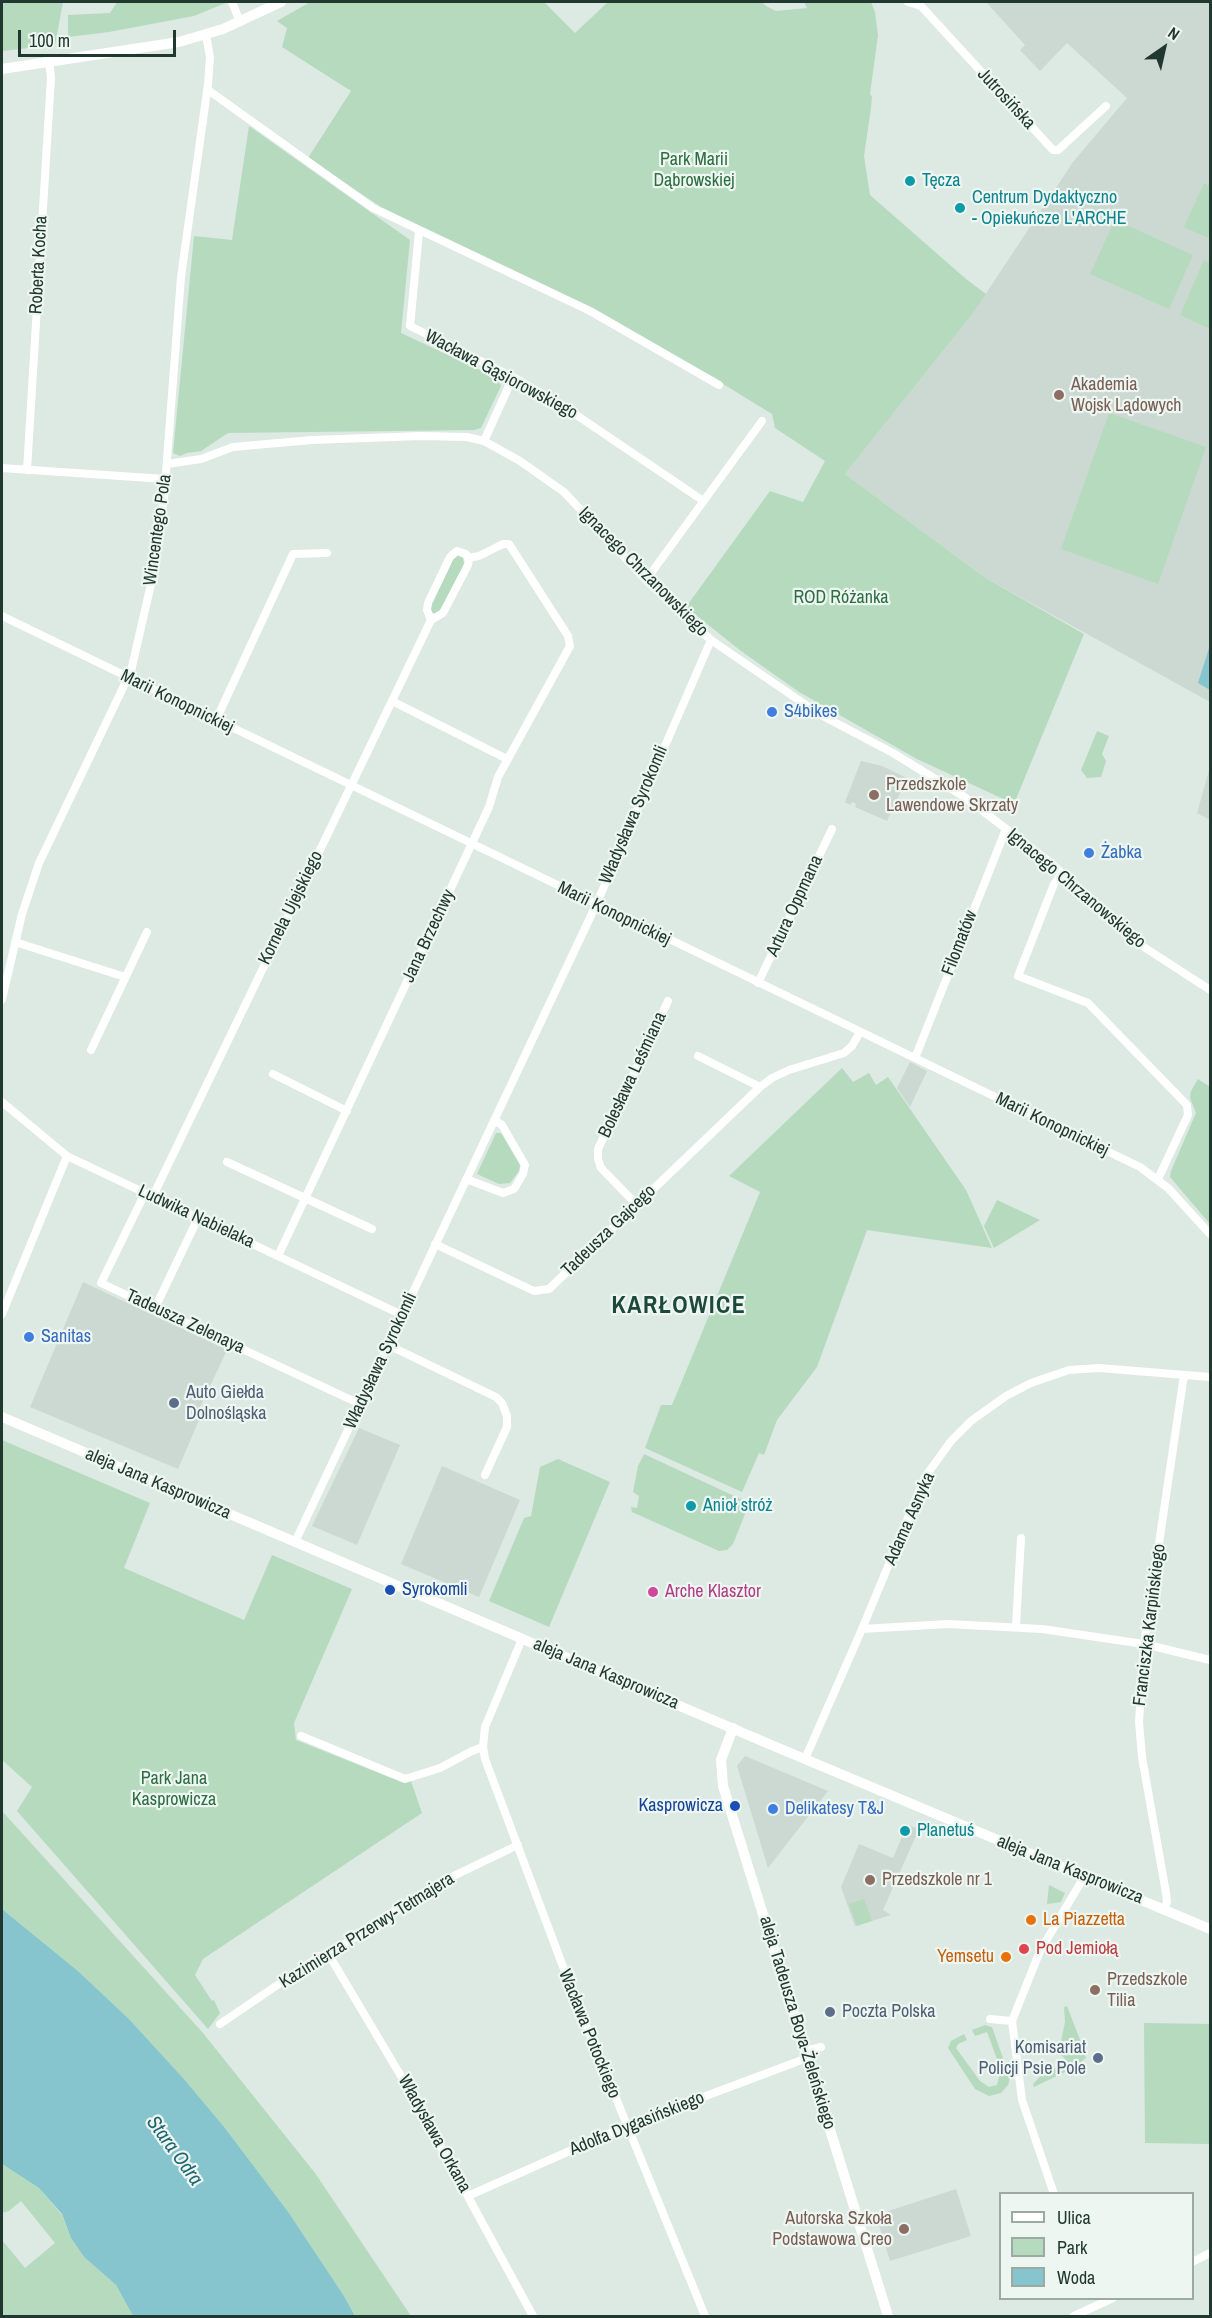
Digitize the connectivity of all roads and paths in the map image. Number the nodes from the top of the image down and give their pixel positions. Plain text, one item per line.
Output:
1 (232, 2) edge
2 (281, 2) edge
3 (908, 2) edge
4 (923, 4) edge
5 (240, 22) junction
6 (206, 35) junction
7 (49, 61) junction
8 (2, 69) edge
9 (208, 90) junction
10 (1106, 106) dead end
11 (419, 232) junction
12 (513, 378) junction
13 (719, 385) dead end
14 (762, 421) dead end
15 (484, 441) junction
16 (167, 464) junction
17 (2, 468) edge
18 (27, 470) junction
19 (165, 479) junction
20 (702, 501) junction
21 (327, 554) dead end
22 (468, 558) junction
23 (646, 580) junction
24 (2, 616) edge
25 (430, 620) junction
26 (711, 640) junction
27 (128, 678) junction
28 (392, 701) junction
29 (216, 720) junction
30 (507, 759) junction
31 (350, 786) junction
32 (832, 829) dead end
33 (1006, 829) junction
34 (472, 844) junction
35 (1062, 873) junction
36 (596, 905) junction
37 (147, 932) dead end
38 (15, 942) junction
39 (125, 977) junction
40 (758, 983) junction
41 (1210, 990) edge
42 (2, 999) edge
43 (668, 1001) dead end
44 (860, 1032) junction
45 (91, 1050) dead end
46 (698, 1056) dead end
47 (915, 1058) junction
48 (273, 1074) dead end
49 (760, 1087) junction
50 (2, 1102) edge
51 (347, 1111) junction
52 (494, 1120) junction
53 (67, 1156) junction
54 (227, 1162) dead end
55 (466, 1179) junction
56 (1158, 1179) junction
57 (149, 1195) junction
58 (305, 1198) junction
59 (637, 1204) junction
60 (198, 1218) junction
61 (372, 1228) dead end
62 (1210, 1234) edge
63 (435, 1244) junction
64 (278, 1256) junction
65 (155, 1308) junction
66 (2, 1314) edge
67 (402, 1316) junction
68 (388, 1345) junction
69 (1184, 1375) junction
70 (1210, 1377) edge
71 (360, 1404) junction
72 (2, 1417) edge
73 (485, 1474) dead end
74 (1021, 1538) dead end
75 (295, 1542) junction
76 (1016, 1626) junction
77 (862, 1629) junction
78 (522, 1639) junction
79 (1144, 1644) junction
80 (1210, 1660) edge
81 (732, 1728) junction
82 (301, 1736) dead end
83 (483, 1747) junction
84 (805, 1759) junction
85 (518, 1845) junction
86 (1084, 1877) junction
87 (1164, 1910) junction
88 (1210, 1929) edge
89 (329, 1955) junction
90 (990, 2019) dead end
91 (1012, 2021) junction
92 (220, 2024) dead end
93 (821, 2047) dead end
94 (806, 2054) junction
95 (626, 2126) junction
96 (1054, 2192) edge
97 (468, 2196) junction
98 (1210, 2253) edge
99 (1194, 2261) edge
100 (1091, 2300) edge
101 (1109, 2300) edge
102 (1094, 2308) junction
103 (533, 2316) edge
104 (705, 2316) edge
105 (888, 2316) edge
106 (1074, 2316) edge

1 - 5 street
2 - 5 street
3 - 4 street, Jutrosińska
4 - 10 street, Jutrosińska
5 - 6 street
6 - 7 street
6 - 9 street, Wincentego Pola
7 - 8 street
7 - 18 street, Roberta Kocha
9 - 11 street
9 - 16 street, Wincentego Pola
11 - 12 street, Wacława Gąsiorowskiego
11 - 13 street
12 - 15 street
12 - 20 street, Wacława Gąsiorowskiego
14 - 20 street
15 - 16 street, Ignacego Chrzanowskiego
15 - 23 street, Ignacego Chrzanowskiego
16 - 19 street, Wincentego Pola
17 - 18 street
18 - 19 street
19 - 27 street, Wincentego Pola
20 - 23 street
21 - 29 street
22 - 25 street, Kornela Ujejskiego
22 - 25 street, Kornela Ujejskiego
22 - 30 street, Jana Brzechwy
23 - 26 street, Ignacego Chrzanowskiego
24 - 27 street, Marii Konopnickiej
25 - 28 street, Kornela Ujejskiego
26 - 33 street, Ignacego Chrzanowskiego
26 - 36 street, Władysława Syrokomli
27 - 29 street, Marii Konopnickiej
27 - 38 street, Wincentego Pola
28 - 30 street
28 - 31 street, Kornela Ujejskiego
29 - 31 street, Marii Konopnickiej
30 - 34 street, Jana Brzechwy
31 - 34 street, Marii Konopnickiej
31 - 57 street, Kornela Ujejskiego
32 - 40 street, Artura Oppmana
33 - 35 street, Ignacego Chrzanowskiego
33 - 47 street, Filomatów
34 - 36 street, Marii Konopnickiej
34 - 51 street, Jana Brzechwy
35 - 41 street, Ignacego Chrzanowskiego
35 - 56 street
36 - 40 street, Marii Konopnickiej
36 - 52 street, Władysława Syrokomli
37 - 39 street
38 - 39 street
38 - 42 street, Wincentego Pola
39 - 45 street
40 - 44 street, Marii Konopnickiej
43 - 59 street, Bolesława Leśmiana
44 - 47 street, Marii Konopnickiej
44 - 49 street, Tadeusza Gajcego
46 - 49 street
47 - 56 street, Marii Konopnickiej
48 - 51 street
49 - 59 street, Tadeusza Gajcego
50 - 53 street, Ludwika Nabielaka
51 - 58 street, Jana Brzechwy
52 - 55 street, Władysława Syrokomli
52 - 55 street
53 - 57 street, Ludwika Nabielaka
53 - 66 street
54 - 58 street
55 - 63 street, Władysława Syrokomli
56 - 62 street, Marii Konopnickiej
57 - 60 street, Ludwika Nabielaka
57 - 65 street, Tadeusza Zelenaya
58 - 61 street
58 - 64 street, Jana Brzechwy
59 - 63 street, Tadeusza Gajcego
60 - 64 street, Ludwika Nabielaka
60 - 65 street
63 - 67 street, Władysława Syrokomli
64 - 67 street, Ludwika Nabielaka
65 - 71 street, Tadeusza Zelenaya
67 - 68 street, Władysława Syrokomli
68 - 71 street, Władysława Syrokomli
68 - 73 street
69 - 70 street, Adama Asnyka
69 - 77 street, Adama Asnyka
69 - 79 street, Franciszka Karpińskiego
71 - 75 street, Władysława Syrokomli
72 - 75 street, aleja Jana Kasprowicza
74 - 76 street
75 - 78 street, aleja Jana Kasprowicza
76 - 77 street
76 - 79 street
77 - 84 street, Adama Asnyka
78 - 81 street, aleja Jana Kasprowicza
78 - 83 street, Wacława Potockiego
79 - 80 street
79 - 87 street, Franciszka Karpińskiego
81 - 84 street, aleja Jana Kasprowicza
81 - 94 street, aleja Tadeusza Boya-Żeleńskiego
82 - 83 street
83 - 85 street, Wacława Potockiego
84 - 86 street, aleja Jana Kasprowicza
85 - 89 street, Kazimierza Przerwy-Tetmajera
85 - 95 street, Wacława Potockiego
86 - 87 street, aleja Jana Kasprowicza
86 - 91 street
87 - 88 street, aleja Jana Kasprowicza
89 - 92 street, Kazimierza Przerwy-Tetmajera
89 - 97 street, Władysława Orkana
90 - 91 street
91 - 96 street
93 - 94 street, Adolfa Dygasińskiego
94 - 95 street, Adolfa Dygasińskiego
94 - 105 street, aleja Tadeusza Boya-Żeleńskiego
95 - 97 street, Adolfa Dygasińskiego
95 - 104 street, Wacława Potockiego
97 - 103 street, Władysława Orkana
98 - 99 street
100 - 102 street
101 - 102 street
102 - 106 street

